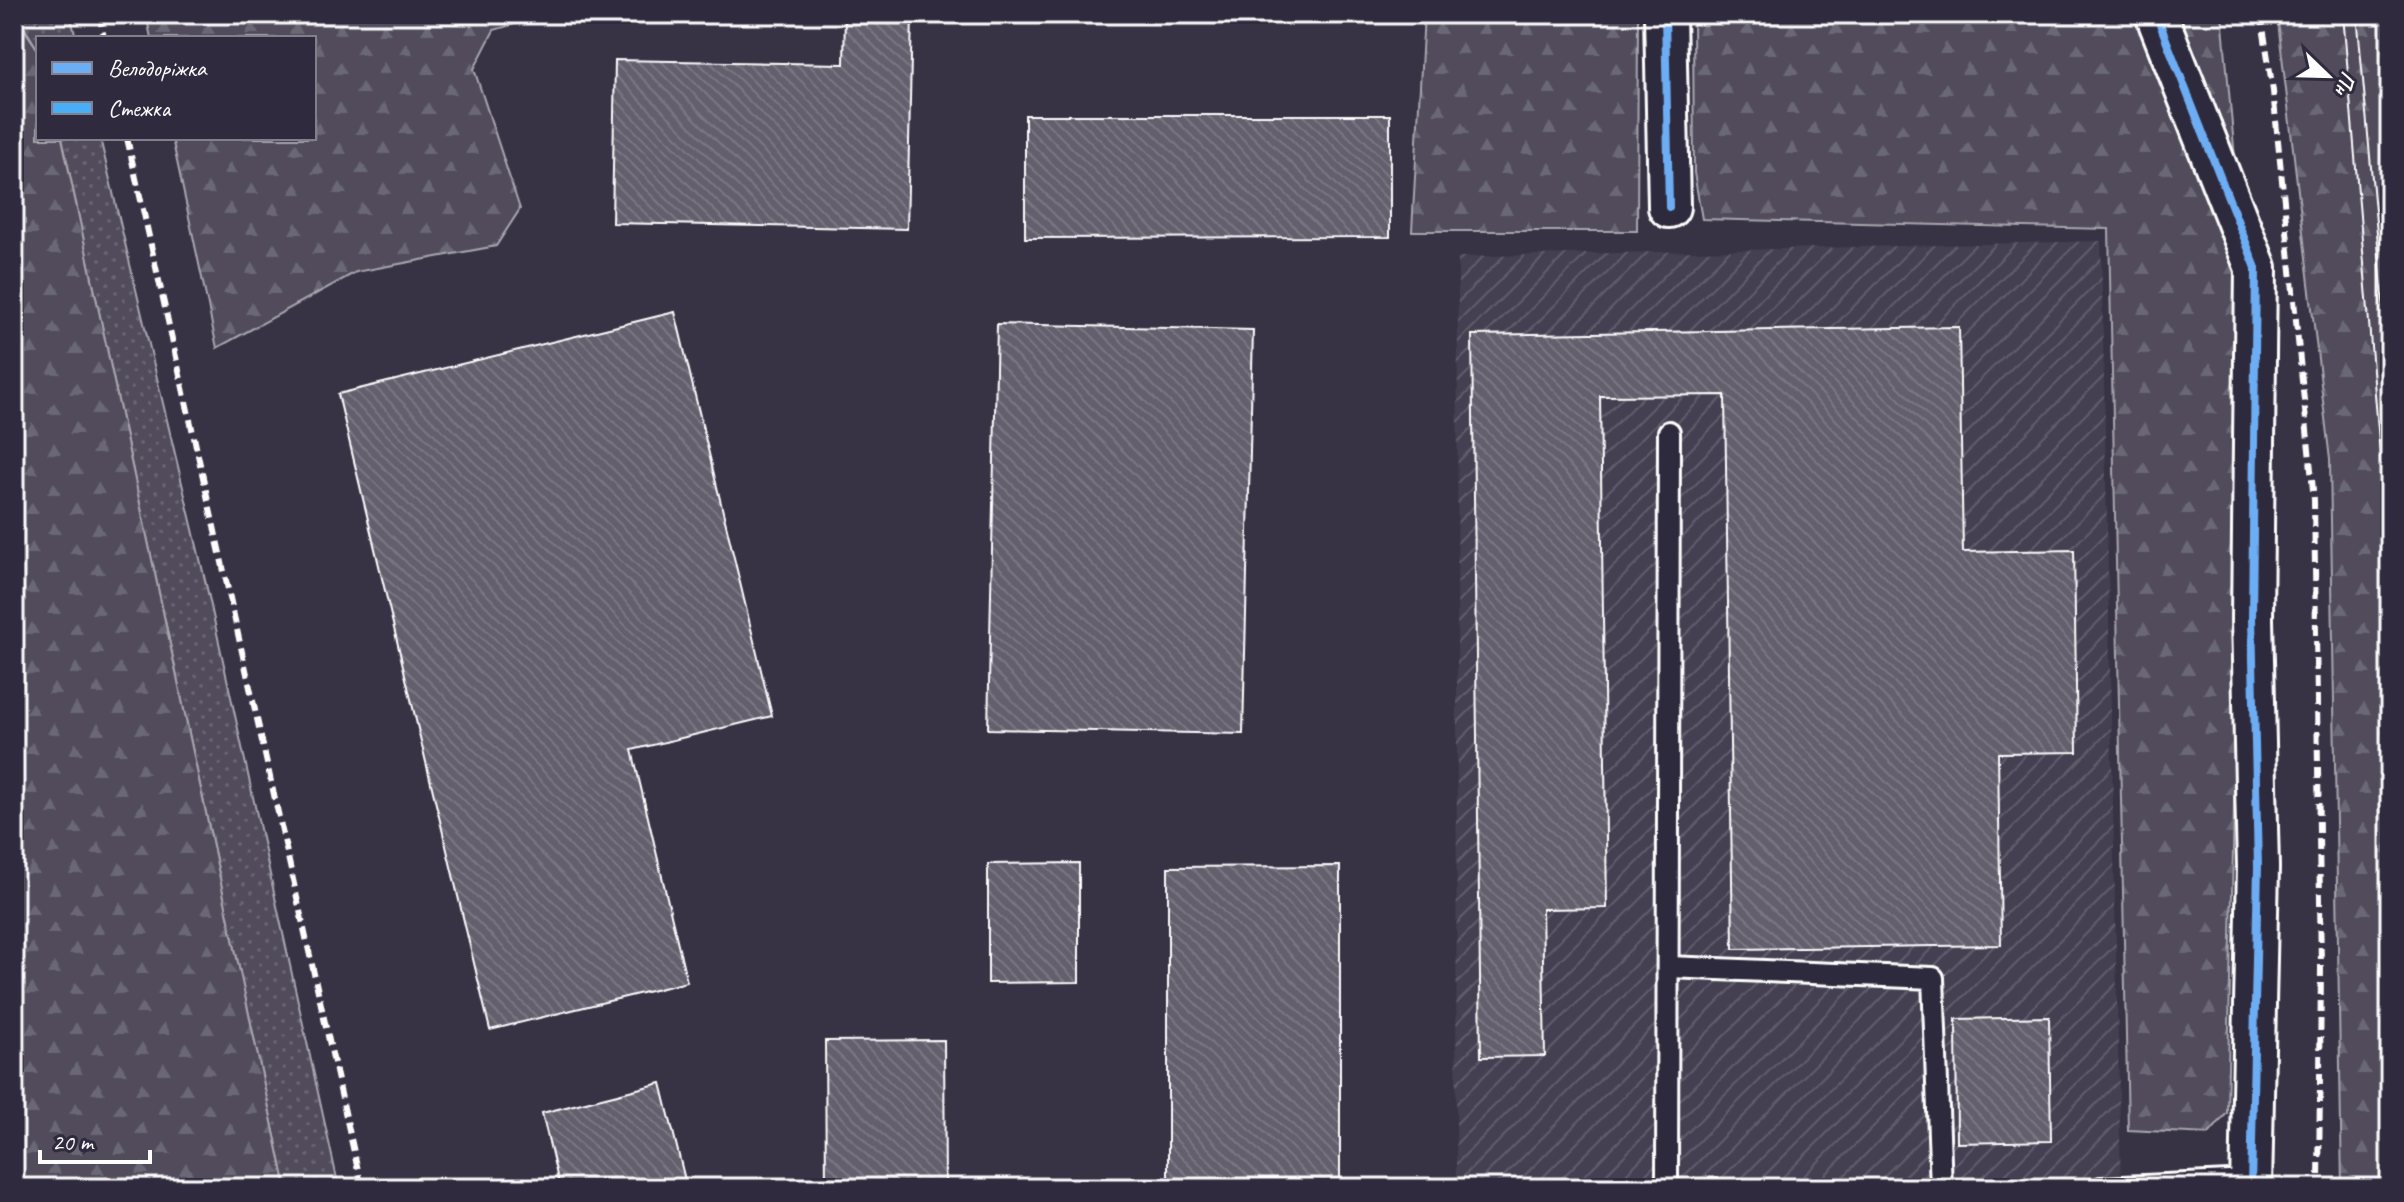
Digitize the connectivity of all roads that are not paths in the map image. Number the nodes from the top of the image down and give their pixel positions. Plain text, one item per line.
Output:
1 (1665, 14) edge
2 (2156, 14) edge
3 (1669, 207) dead end
4 (1669, 432) dead end
5 (1669, 967) junction
6 (2251, 1185) edge
7 (1667, 1188) edge
8 (1941, 1188) edge
9 (2101, 1188) edge

1 - 3 street
2 - 6 street
4 - 5 lane
5 - 7 lane
5 - 8 lane
6 - 9 lane

